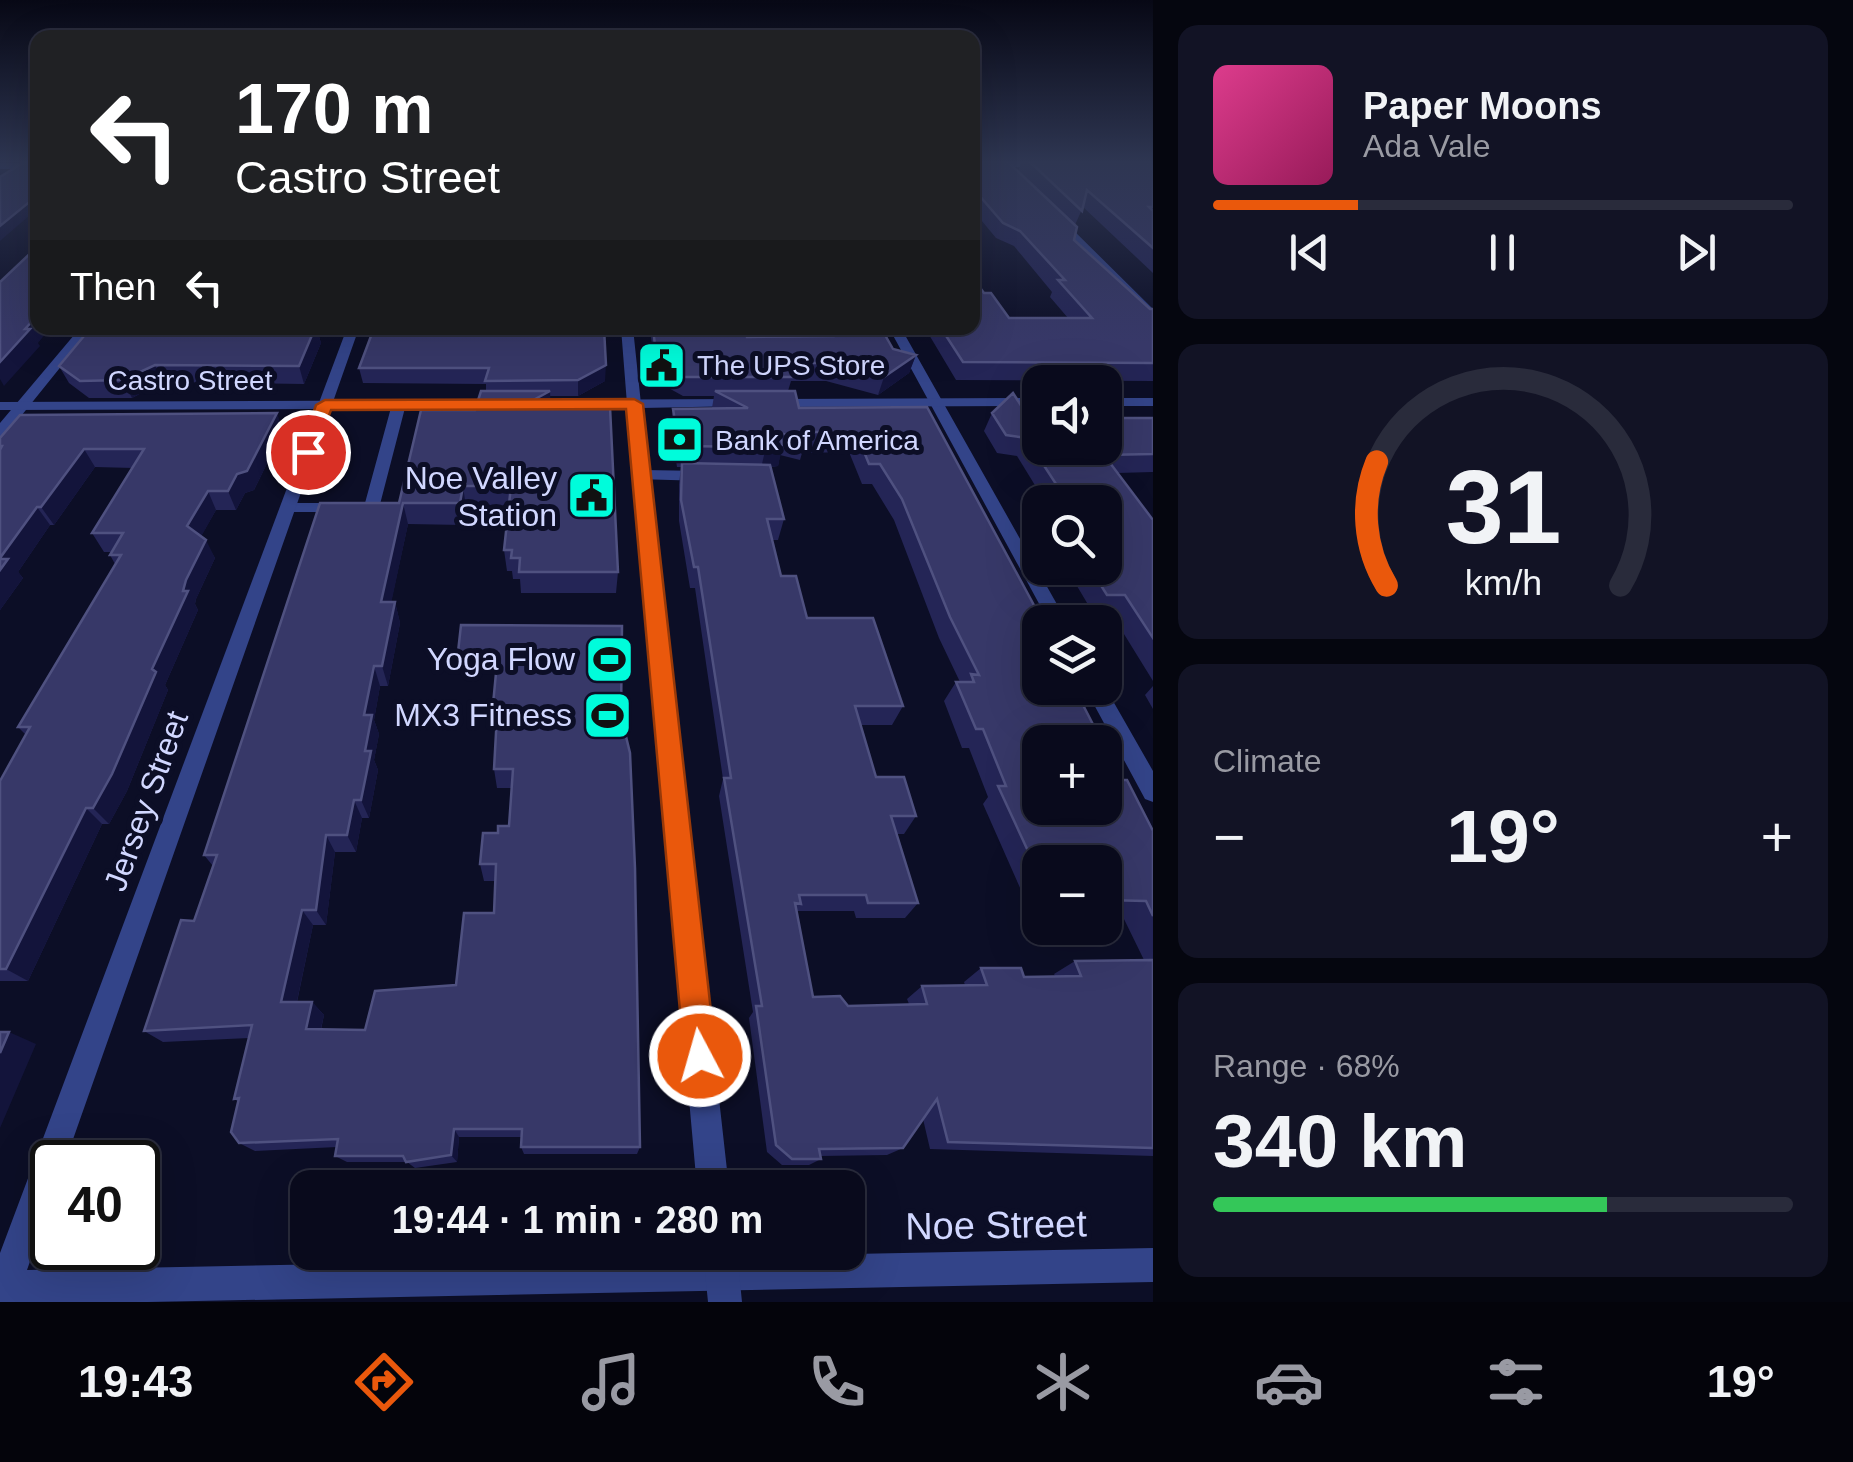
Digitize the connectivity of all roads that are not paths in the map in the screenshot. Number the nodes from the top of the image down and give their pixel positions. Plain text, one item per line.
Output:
1 (1060, 222) edge
2 (1153, 316) edge
3 (80, 335) edge
4 (350, 335) edge
5 (628, 335) edge
6 (899, 335) edge
7 (936, 402) junction
8 (1022, 402) edge
9 (1122, 402) edge
10 (1153, 402) edge
11 (400, 404) junction
12 (634, 404) junction
13 (325, 405) junction
14 (0, 406) edge
15 (22, 406) junction
16 (0, 432) edge
17 (642, 475) junction
18 (716, 477) edge
19 (287, 508) junction
20 (1049, 605) edge
21 (1104, 705) edge
22 (1153, 792) edge
23 (712, 1170) edge
24 (1153, 1265) edge
25 (723, 1275) edge
26 (1, 1291) edge

1 - 2 street
3 - 15 street
4 - 13 street, Jersey Street
5 - 12 street
6 - 7 street
7 - 8 street, Castro Street
7 - 12 street, Castro Street
7 - 20 street
9 - 10 street
11 - 12 street, Castro Street
11 - 13 street, Castro Street
11 - 19 street
12 - 17 street
13 - 15 street, Castro Street
13 - 19 street, Jersey Street
14 - 15 street, Castro Street
15 - 16 street
17 - 18 street
17 - 23 street
19 - 26 street, Jersey Street
21 - 22 street
24 - 25 street, Noe Street
25 - 26 street, Noe Street

